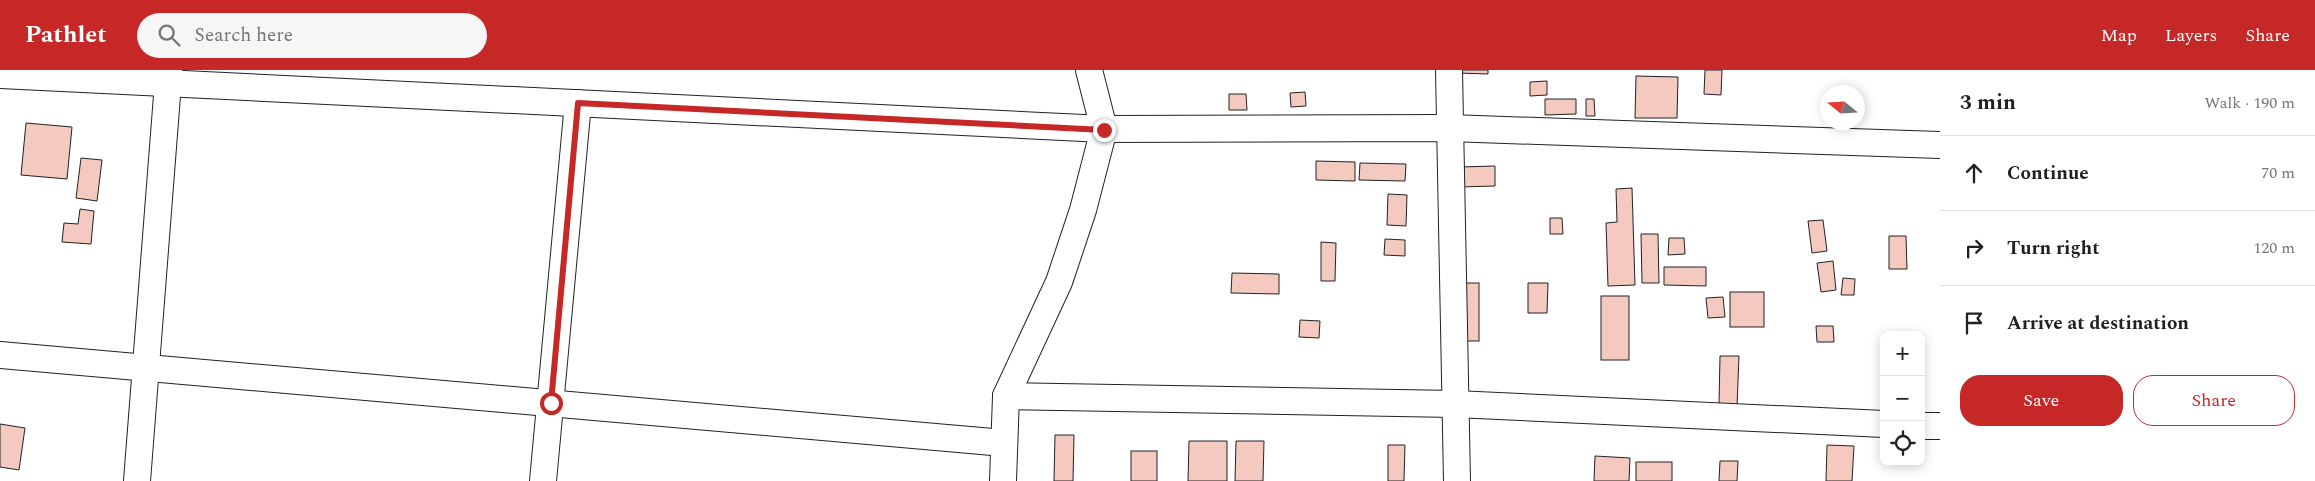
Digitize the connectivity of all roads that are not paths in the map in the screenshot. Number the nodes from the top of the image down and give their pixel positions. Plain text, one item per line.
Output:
1 (1089, 70) edge
2 (1449, 70) edge
3 (0, 75) edge
4 (169, 76) edge
5 (578, 103) junction
6 (1449, 128) junction
7 (1104, 130) junction
8 (1940, 145) edge
9 (0, 355) edge
10 (146, 367) junction
11 (1006, 396) junction
12 (551, 403) junction
13 (1455, 404) junction
14 (1880, 424) edge
15 (1925, 426) edge
16 (1940, 426) edge
17 (1004, 442) junction
18 (137, 481) edge
19 (543, 481) edge
20 (1002, 481) edge
21 (1457, 481) edge

1 - 7 street
2 - 6 street
3 - 4 street
4 - 5 street
4 - 10 street
5 - 7 street
5 - 12 street
6 - 7 street
6 - 8 street
6 - 13 street
7 - 11 street
9 - 10 street
10 - 12 street
10 - 18 street
11 - 13 street
11 - 17 street
12 - 17 street
12 - 19 street
13 - 14 street
13 - 21 street
15 - 16 street
17 - 20 street

